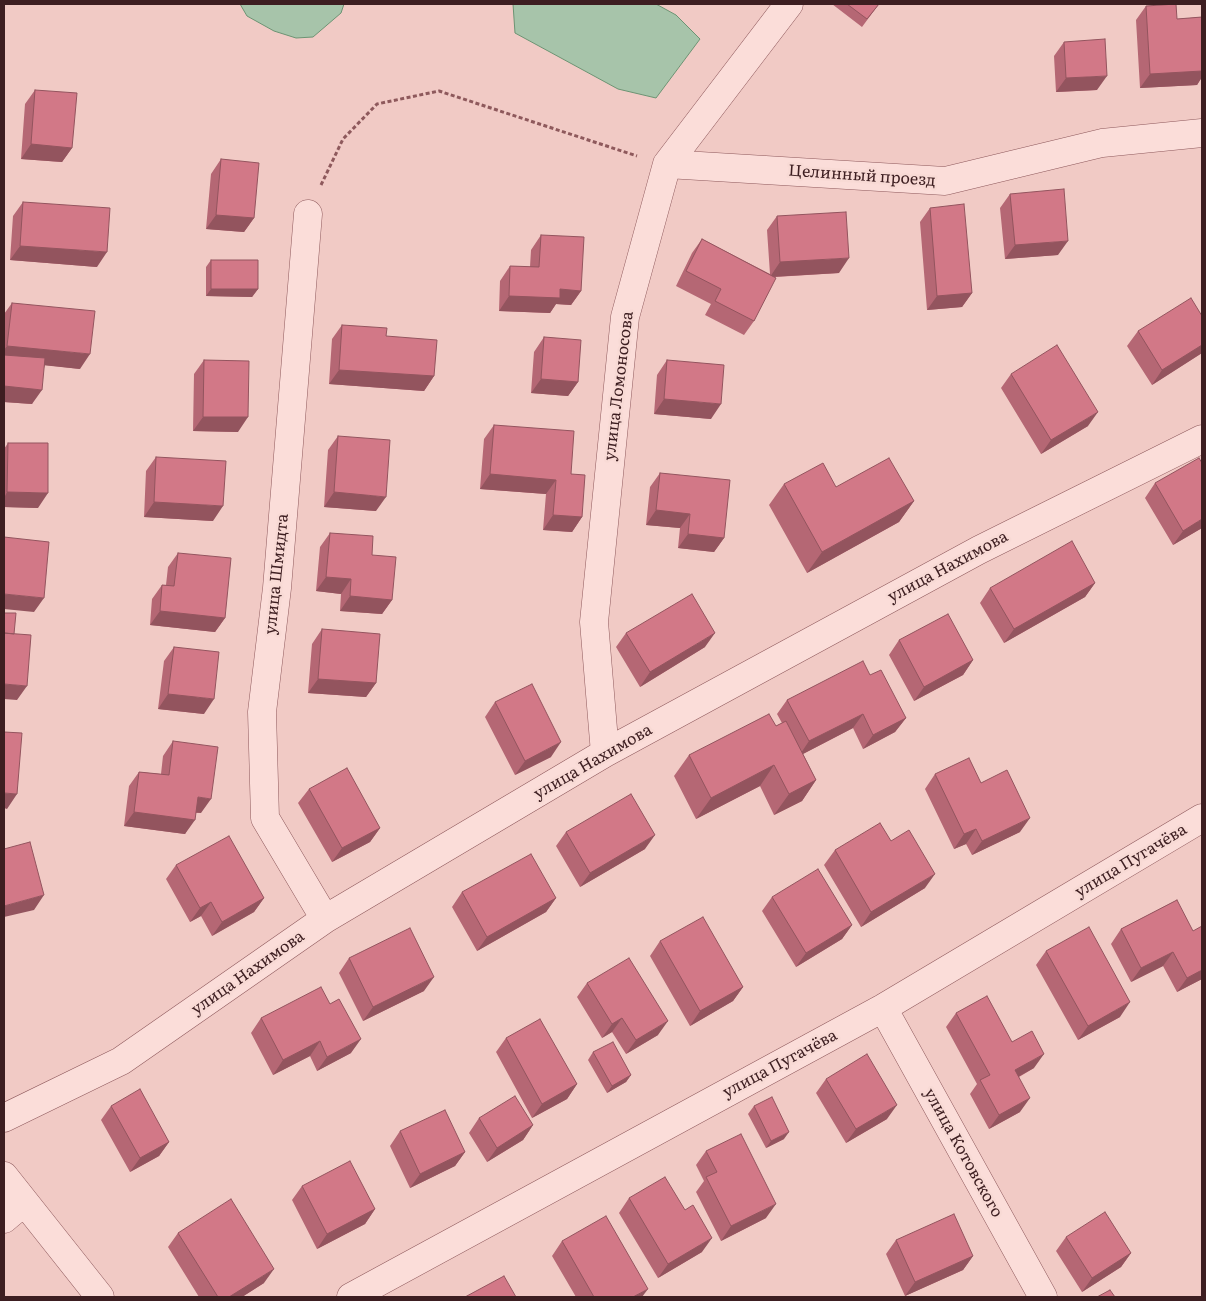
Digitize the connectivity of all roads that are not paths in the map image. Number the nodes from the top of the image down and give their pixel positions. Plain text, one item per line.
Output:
1 (790, 4) edge
2 (1202, 133) edge
3 (667, 164) junction
4 (308, 214) road end
5 (1202, 439) edge
6 (606, 753) junction
7 (1202, 818) edge
8 (325, 918) junction
9 (883, 1008) junction
10 (4, 1118) edge
11 (4, 1176) edge
12 (14, 1211) edge
13 (100, 1297) edge
14 (351, 1297) edge
15 (1043, 1297) edge

1 - 3 street, улица Ломоносова
2 - 3 street, Целинный проезд
3 - 6 street, улица Ломоносова
4 - 8 street, улица Шмидта
5 - 6 street, улица Нахимова
6 - 8 street, улица Нахимова
7 - 9 street, улица Пугачёва
8 - 10 street, улица Нахимова
9 - 14 street, улица Пугачёва
9 - 15 street, улица Котовского
11 - 12 street
12 - 13 street

